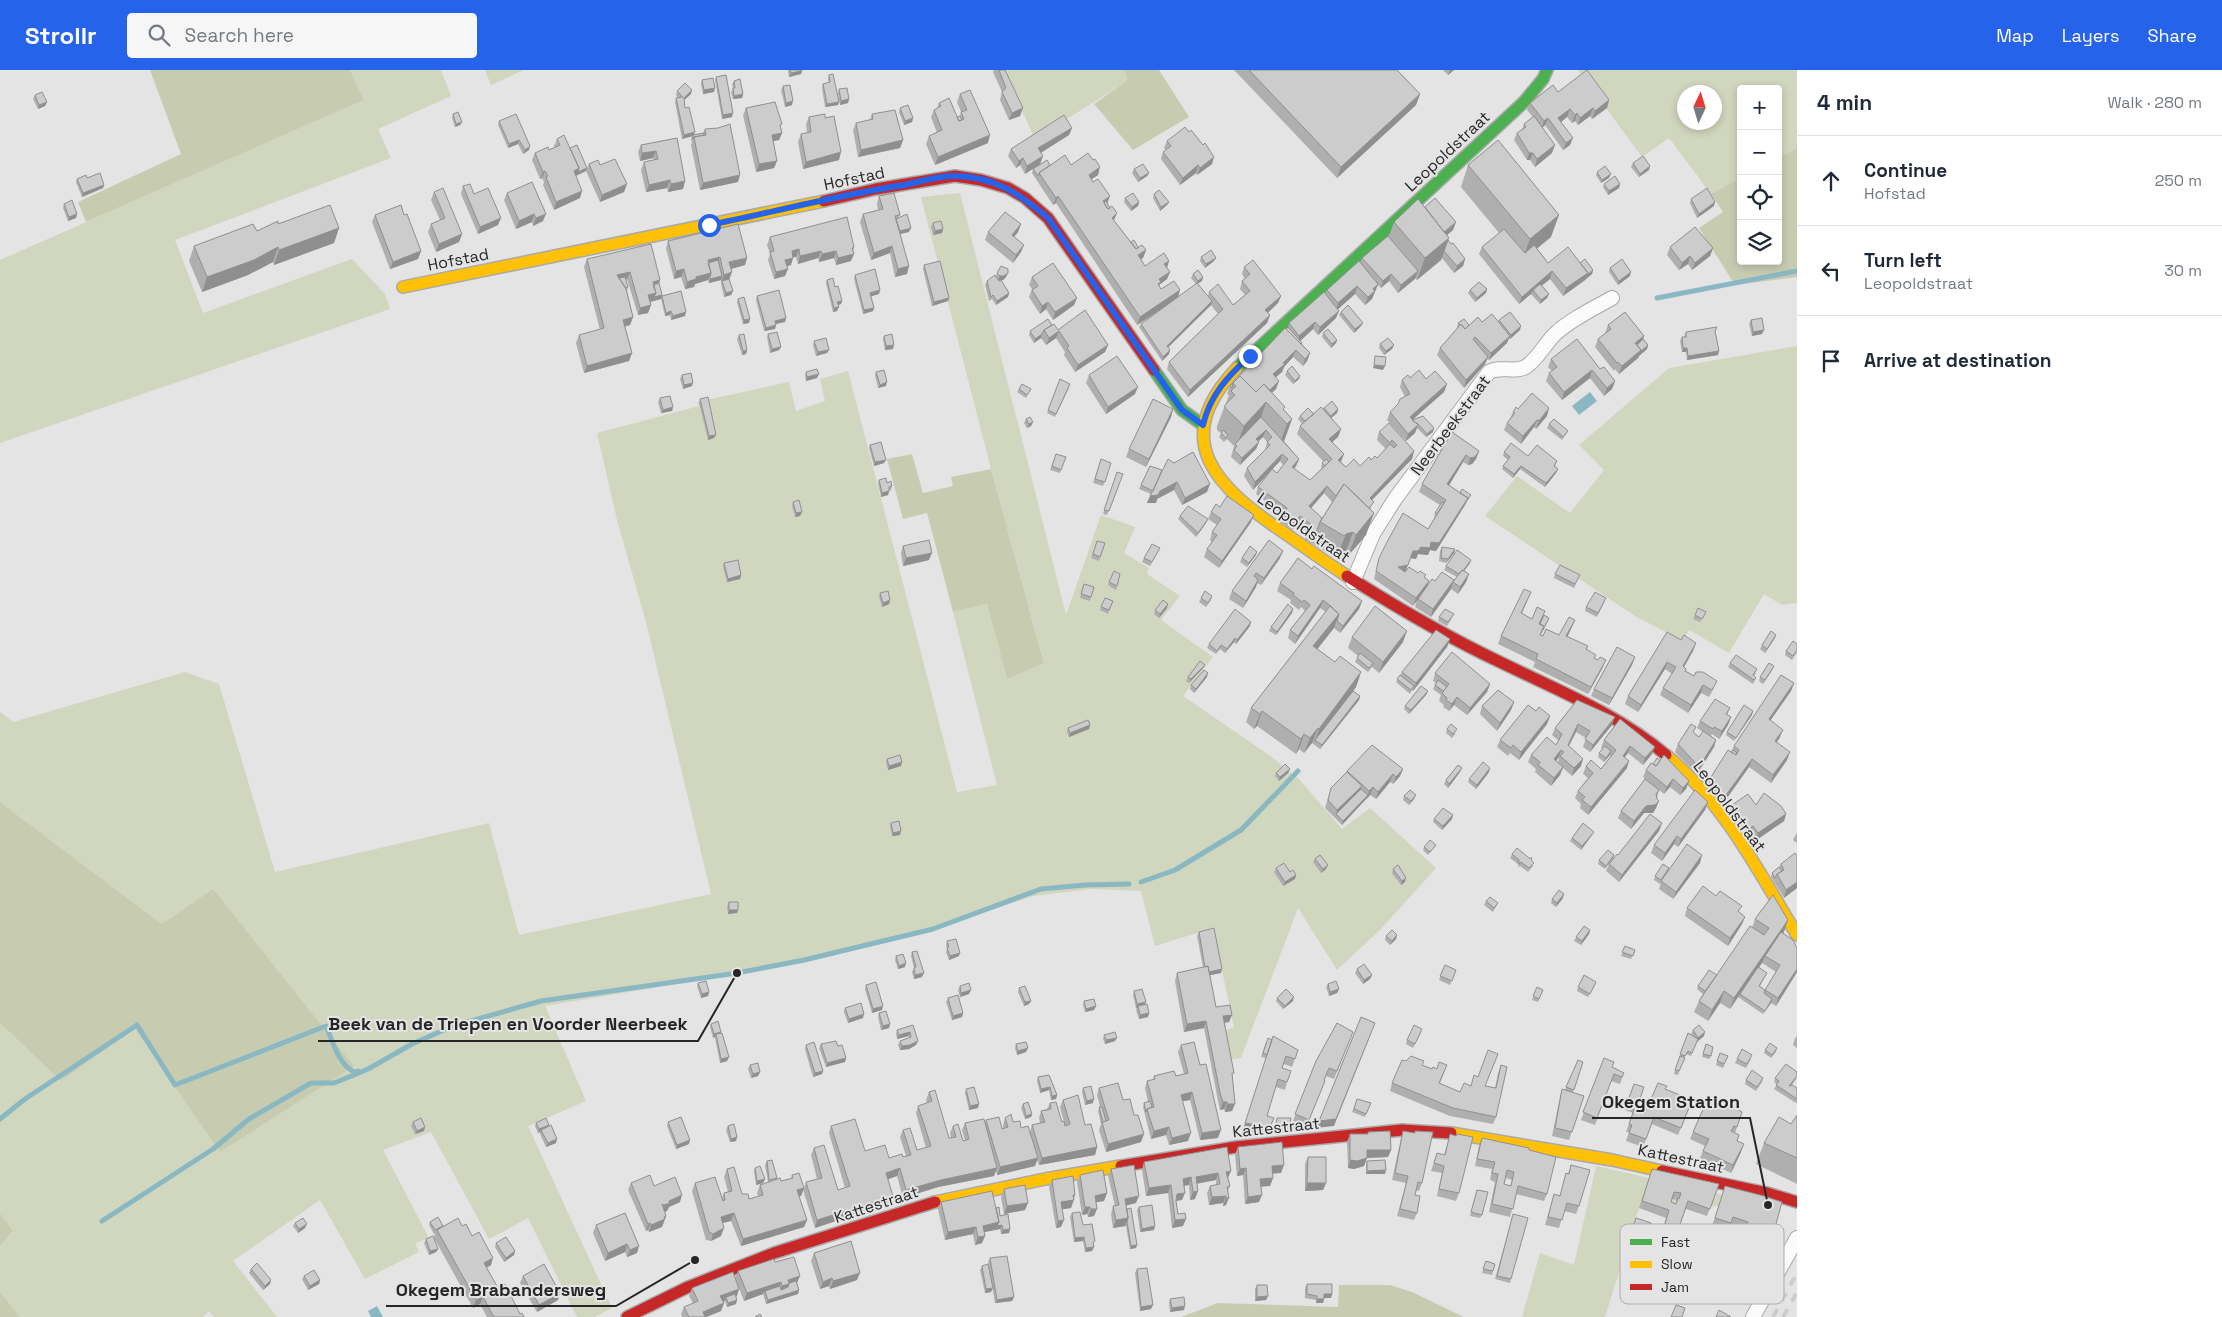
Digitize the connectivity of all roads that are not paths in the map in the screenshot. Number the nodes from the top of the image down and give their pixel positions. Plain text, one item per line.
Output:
1 (1547, 70) edge
2 (403, 286) dead end
3 (1612, 298) dead end
4 (1203, 425) junction
5 (1353, 582) junction
6 (1797, 935) edge
7 (1797, 1202) edge
8 (1797, 1238) edge
9 (1784, 1261) edge
10 (1760, 1304) edge
11 (627, 1317) edge
12 (1753, 1317) edge

1 - 4 street, Leopoldstraat
2 - 4 street, Hofstad
3 - 5 street, Neerbeekstraat
4 - 5 street, Leopoldstraat
5 - 6 street, Leopoldstraat
7 - 11 street, Kattestraat
8 - 9 street
10 - 12 street

